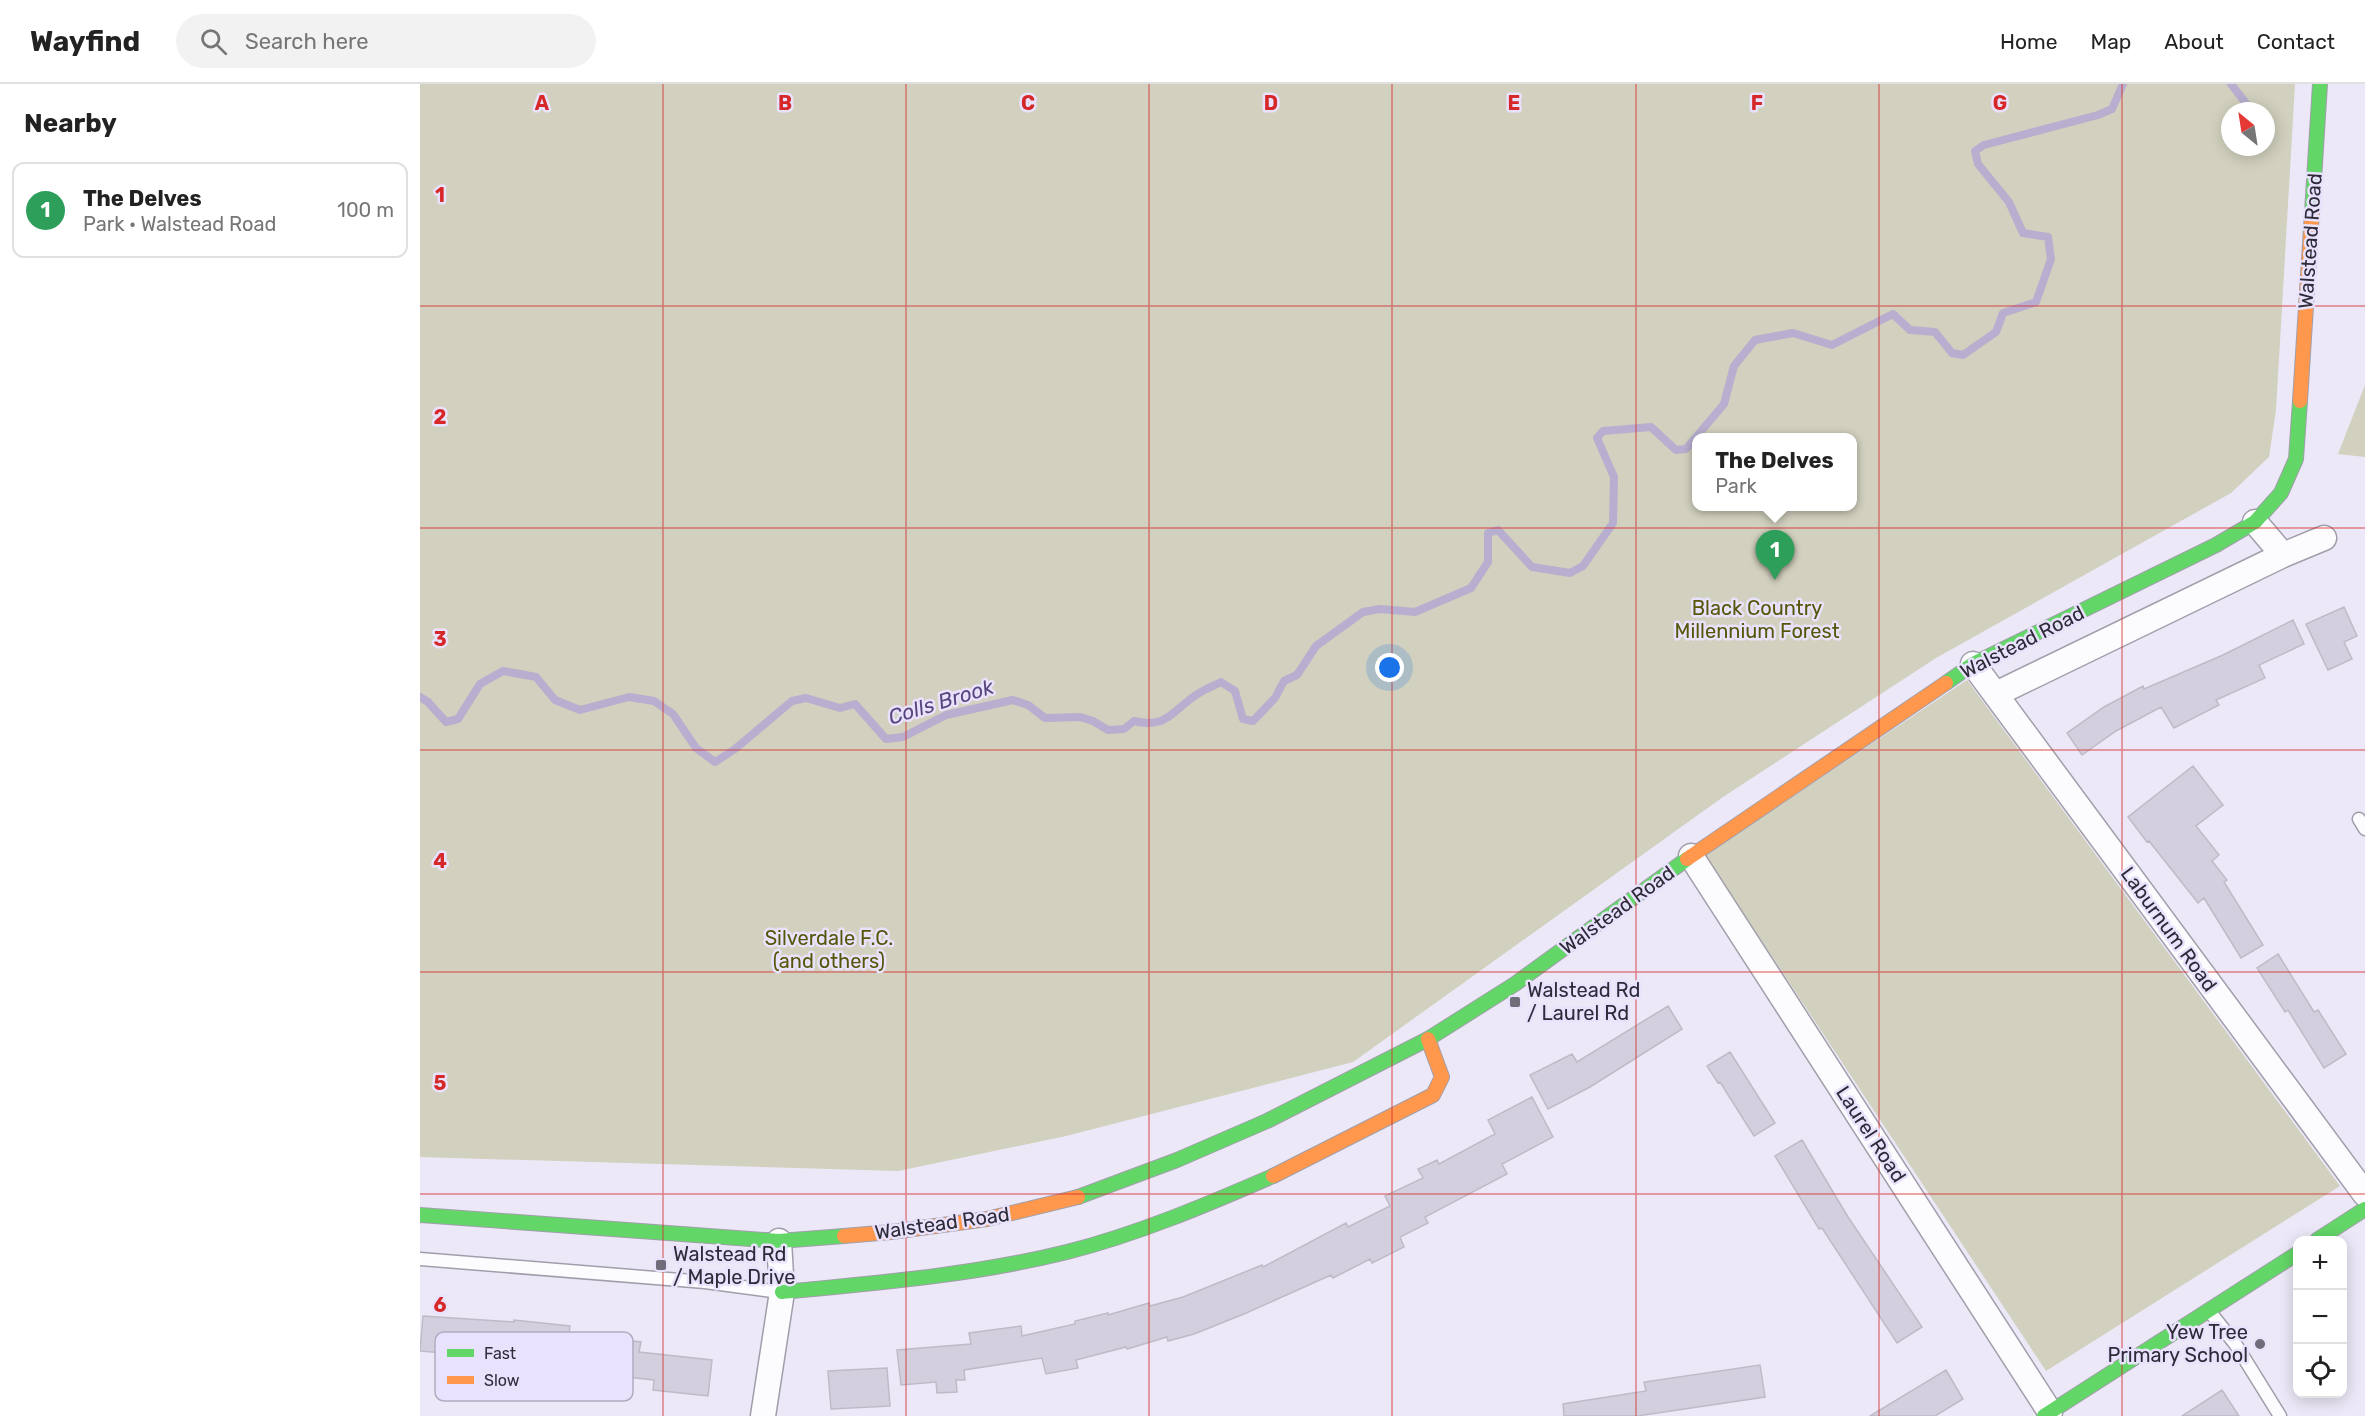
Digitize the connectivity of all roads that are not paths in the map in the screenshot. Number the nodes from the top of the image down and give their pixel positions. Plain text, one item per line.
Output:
1 (2320, 84) edge
2 (2255, 522) junction
3 (2324, 538) dead end
4 (2283, 555) junction
5 (1973, 664) junction
6 (1996, 694) junction
7 (1691, 856) junction
8 (1428, 1039) junction
9 (2365, 1194) edge
10 (2365, 1209) edge
11 (420, 1215) edge
12 (2323, 1236) edge
13 (780, 1241) junction
14 (2293, 1256) edge
15 (420, 1259) edge
16 (782, 1292) junction
17 (2210, 1311) junction
18 (2047, 1414) edge
19 (763, 1416) edge
20 (2280, 1416) edge

1 - 2 street, Walstead Road
2 - 4 street
2 - 5 street, Walstead Road
3 - 4 street
4 - 6 street
5 - 6 street, Laburnum Road
5 - 7 street, Walstead Road
6 - 9 street, Laburnum Road
7 - 8 street, Walstead Road
7 - 18 street, Laurel Road
8 - 13 street, Walstead Road
8 - 16 street
10 - 12 street
11 - 13 street, Walstead Road
13 - 16 street
14 - 17 street
15 - 16 lane
16 - 19 street
17 - 18 street
17 - 20 lane

